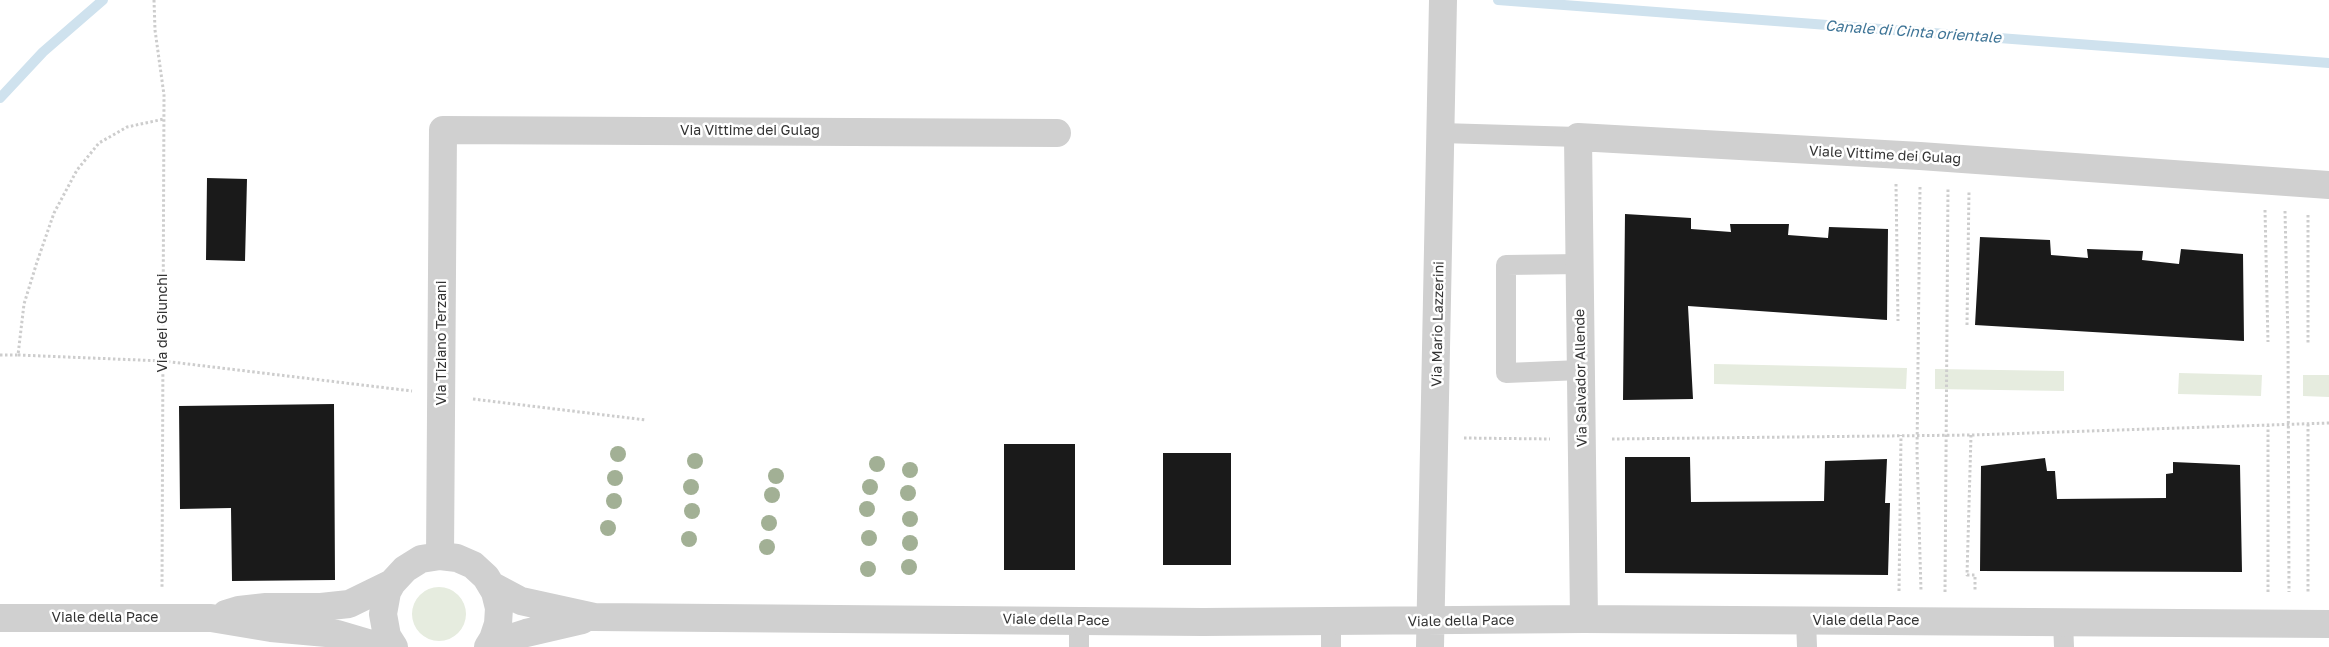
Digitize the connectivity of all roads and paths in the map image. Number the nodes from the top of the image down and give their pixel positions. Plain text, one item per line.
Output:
1 (154, 0) edge
2 (1443, 0) edge
3 (164, 119) junction
4 (444, 130) joint
5 (1057, 133) dead end
6 (1441, 133) junction
7 (1578, 137) junction
8 (1908, 156) junction
9 (1959, 160) junction
10 (2296, 182) edge
11 (1580, 264) junction
12 (1898, 321) dead end
13 (1967, 325) dead end
14 (2268, 342) dead end
15 (2308, 344) dead end
16 (0, 355) edge
17 (18, 355) junction
18 (163, 361) junction
19 (1581, 370) junction
20 (442, 395) junction
21 (646, 420) dead end
22 (2329, 423) edge
23 (2308, 424) junction
24 (2268, 426) junction
25 (1901, 435) junction
26 (1971, 435) junction
27 (1436, 438) junction
28 (1582, 439) junction
29 (440, 556) junction
30 (392, 583) junction
31 (491, 585) junction
32 (594, 617) junction
33 (0, 618) edge
34 (162, 618) junction
35 (211, 618) junction
36 (1584, 619) junction
37 (1078, 620) junction
38 (1922, 622) junction
39 (1976, 622) junction
40 (2298, 623) edge
41 (1331, 634) edge
42 (1430, 634) edge
43 (1806, 634) edge
44 (2063, 635) edge
45 (380, 647) edge
46 (394, 647) edge
47 (488, 647) edge
48 (493, 647) edge
49 (1079, 647) edge

1 - 3 path, Via dei Giunchi
2 - 6 street, Via Mario Lazzerini
3 - 17 path
3 - 18 path, Via dei Giunchi
4 - 5 street, Via Vittime dei Gulag
4 - 20 street, Via Tiziano Terzani
6 - 7 lane, Viale Vittime dei Gulag
6 - 27 street, Via Mario Lazzerini
7 - 8 street, Viale Vittime dei Gulag
7 - 11 street, Via Salvador Allende
8 - 9 street, Viale Vittime dei Gulag
8 - 12 path
8 - 38 path
9 - 10 street, Viale Vittime dei Gulag
9 - 13 path
9 - 38 path
10 - 14 path
10 - 15 path
10 - 40 path
11 - 19 street, Via Salvador Allende
11 - 19 lane
16 - 17 path
17 - 18 path
18 - 20 path
18 - 34 path, Via dei Giunchi
19 - 28 street, Via Salvador Allende
20 - 21 path
20 - 29 street, Via Tiziano Terzani
22 - 23 path
23 - 24 path
23 - 40 path
24 - 26 path
24 - 40 path
25 - 26 path
25 - 28 path
25 - 38 path
26 - 39 path
27 - 28 path
27 - 42 street, Via Mario Lazzerini
28 - 36 street, Via Salvador Allende
29 - 30 street
29 - 31 street
30 - 35 street, Viale della Pace
30 - 46 street
31 - 32 street, Viale della Pace
31 - 47 street
32 - 37 street, Viale della Pace
32 - 48 street, Viale della Pace
33 - 34 street, Viale della Pace
34 - 35 street, Viale della Pace
35 - 45 street, Viale della Pace
36 - 42 street, Viale della Pace
36 - 43 street, Viale della Pace
37 - 41 street, Viale della Pace
37 - 49 lane
38 - 39 street, Viale della Pace
38 - 43 street, Viale della Pace
39 - 44 street, Viale della Pace
40 - 44 street, Viale della Pace
41 - 42 street, Viale della Pace

